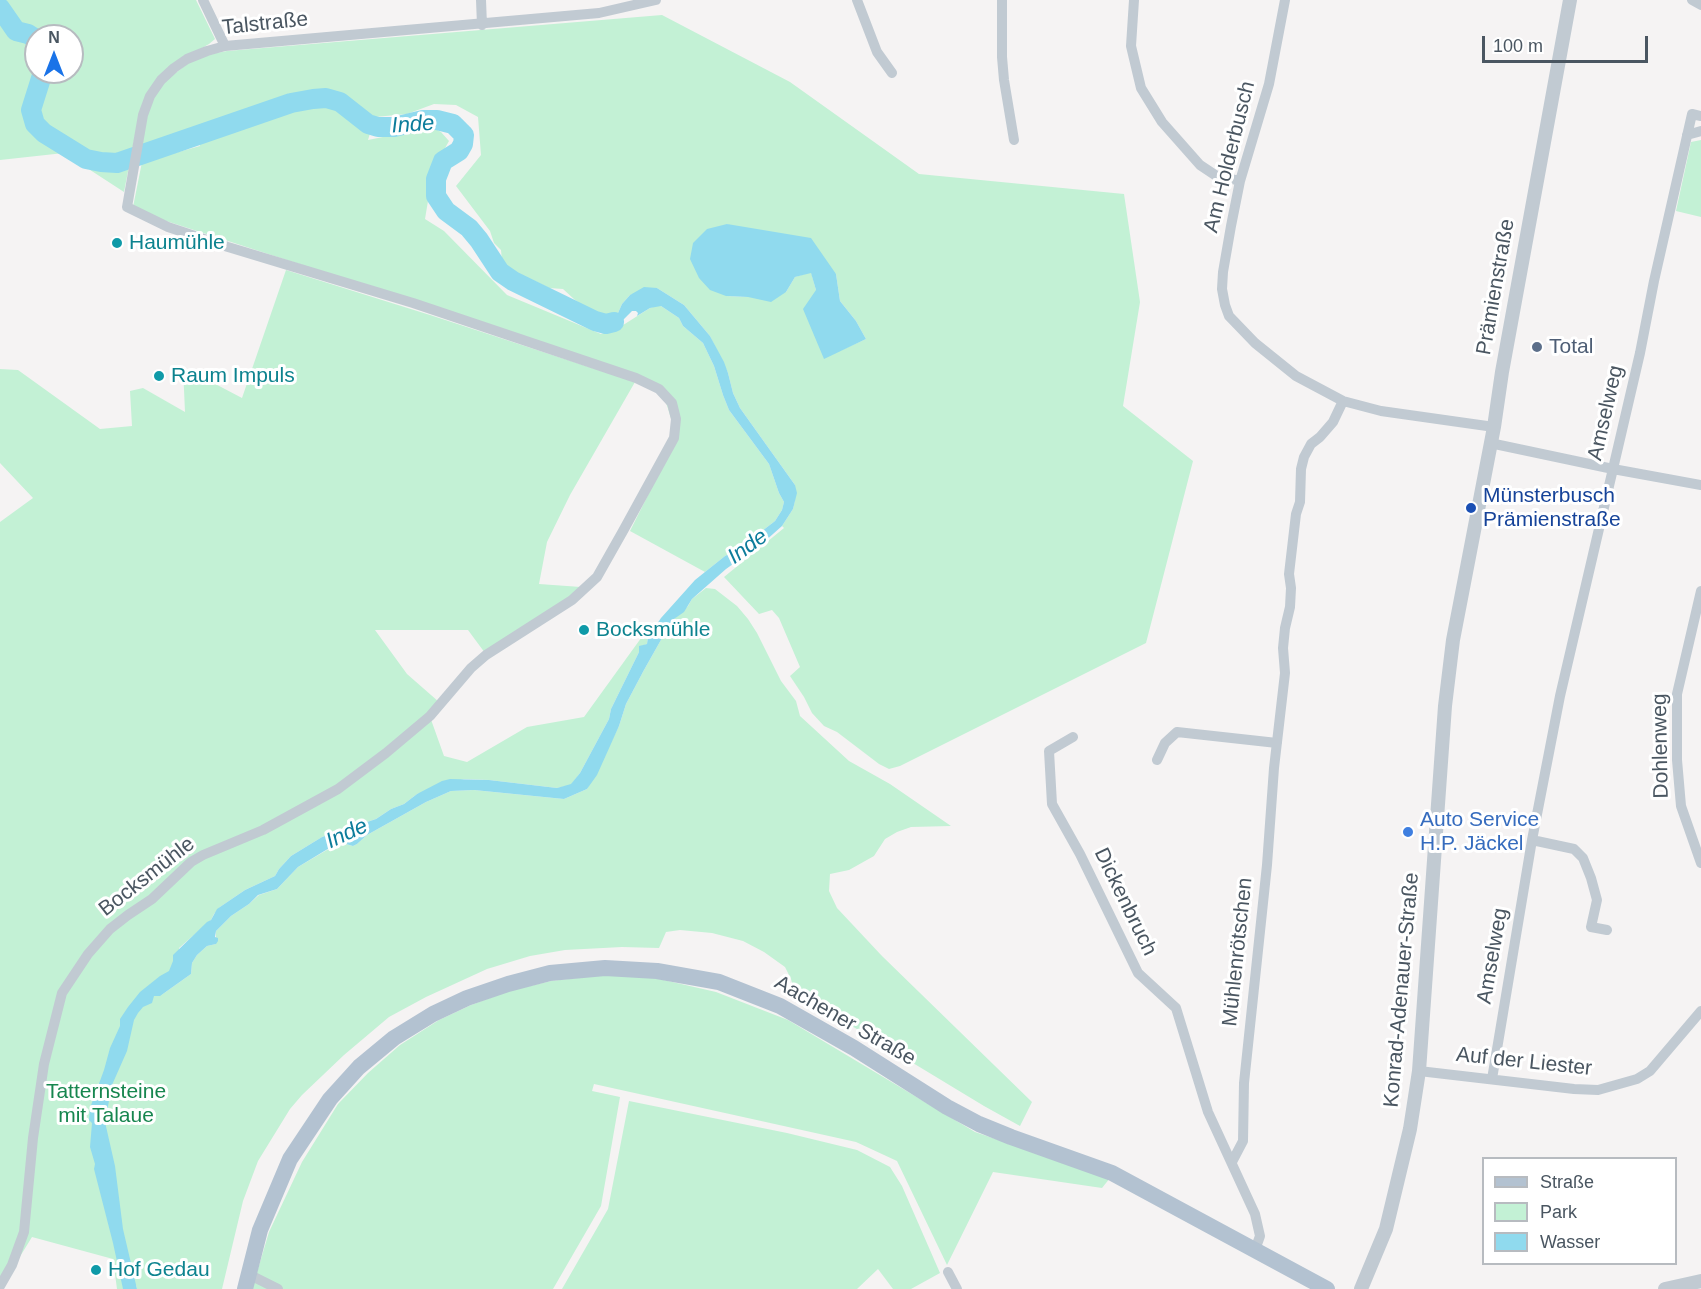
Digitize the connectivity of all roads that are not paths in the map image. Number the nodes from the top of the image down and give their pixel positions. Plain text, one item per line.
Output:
1 (203, 0) edge
2 (481, 0) edge
3 (656, 0) edge
4 (857, 0) edge
5 (1002, 0) edge
6 (1134, 0) edge
7 (1285, 0) edge
8 (1570, 0) edge
9 (1692, 0) edge
10 (1701, 5) edge
11 (482, 25) junction
12 (225, 46) junction
13 (892, 73) dead end
14 (1701, 116) edge
15 (1701, 131) edge
16 (1687, 135) junction
17 (1014, 141) dead end
18 (1240, 181) junction
19 (127, 207) joint
20 (1343, 401) junction
21 (1494, 427) junction
22 (1490, 443) junction
23 (1613, 469) junction
24 (1701, 485) edge
25 (1464, 581) joint
26 (1701, 591) edge
27 (1073, 737) dead end
28 (1277, 743) junction
29 (1157, 760) dead end
30 (1532, 840) junction
31 (1701, 863) edge
32 (1607, 930) dead end
33 (1701, 1011) edge
34 (1419, 1071) junction
35 (1492, 1079) junction
36 (1232, 1162) junction
37 (1255, 1250) junction
38 (948, 1272) dead end
39 (247, 1281) edge
40 (1701, 1281) edge
41 (0, 1286) edge
42 (278, 1289) edge
43 (957, 1289) edge
44 (1327, 1289) edge
45 (1361, 1289) edge
46 (1665, 1289) edge

1 - 12 street
2 - 11 street
3 - 11 street, Talstraße
4 - 13 street
5 - 17 street
6 - 18 street
7 - 18 street, Am Holderbusch
8 - 21 street, Prämienstraße
9 - 10 street
11 - 12 street, Talstraße
12 - 19 street, Talstraße
14 - 16 street, Amselweg
15 - 16 street
16 - 23 street, Amselweg
18 - 20 street, Am Holderbusch
19 - 41 street, Bocksmühle
20 - 21 street, Am Holderbusch
20 - 28 street, Mühlenrötschen
21 - 22 street, Prämienstraße
22 - 23 street
22 - 25 street, Prämienstraße
23 - 24 street
23 - 30 street, Amselweg
25 - 34 street, Konrad-Adenauer-Straße
26 - 31 street, Dohlenweg
27 - 36 street, Dickenbruch
28 - 29 street
28 - 36 street, Mühlenrötschen
30 - 32 street
30 - 35 street, Amselweg
33 - 35 street, Auf der Liester
34 - 35 street, Auf der Liester
34 - 45 street, Konrad-Adenauer-Straße
36 - 37 street, Dickenbruch
37 - 39 main road, Aachener Straße
37 - 44 main road, Aachener Straße
38 - 43 street
39 - 42 street
40 - 46 street

